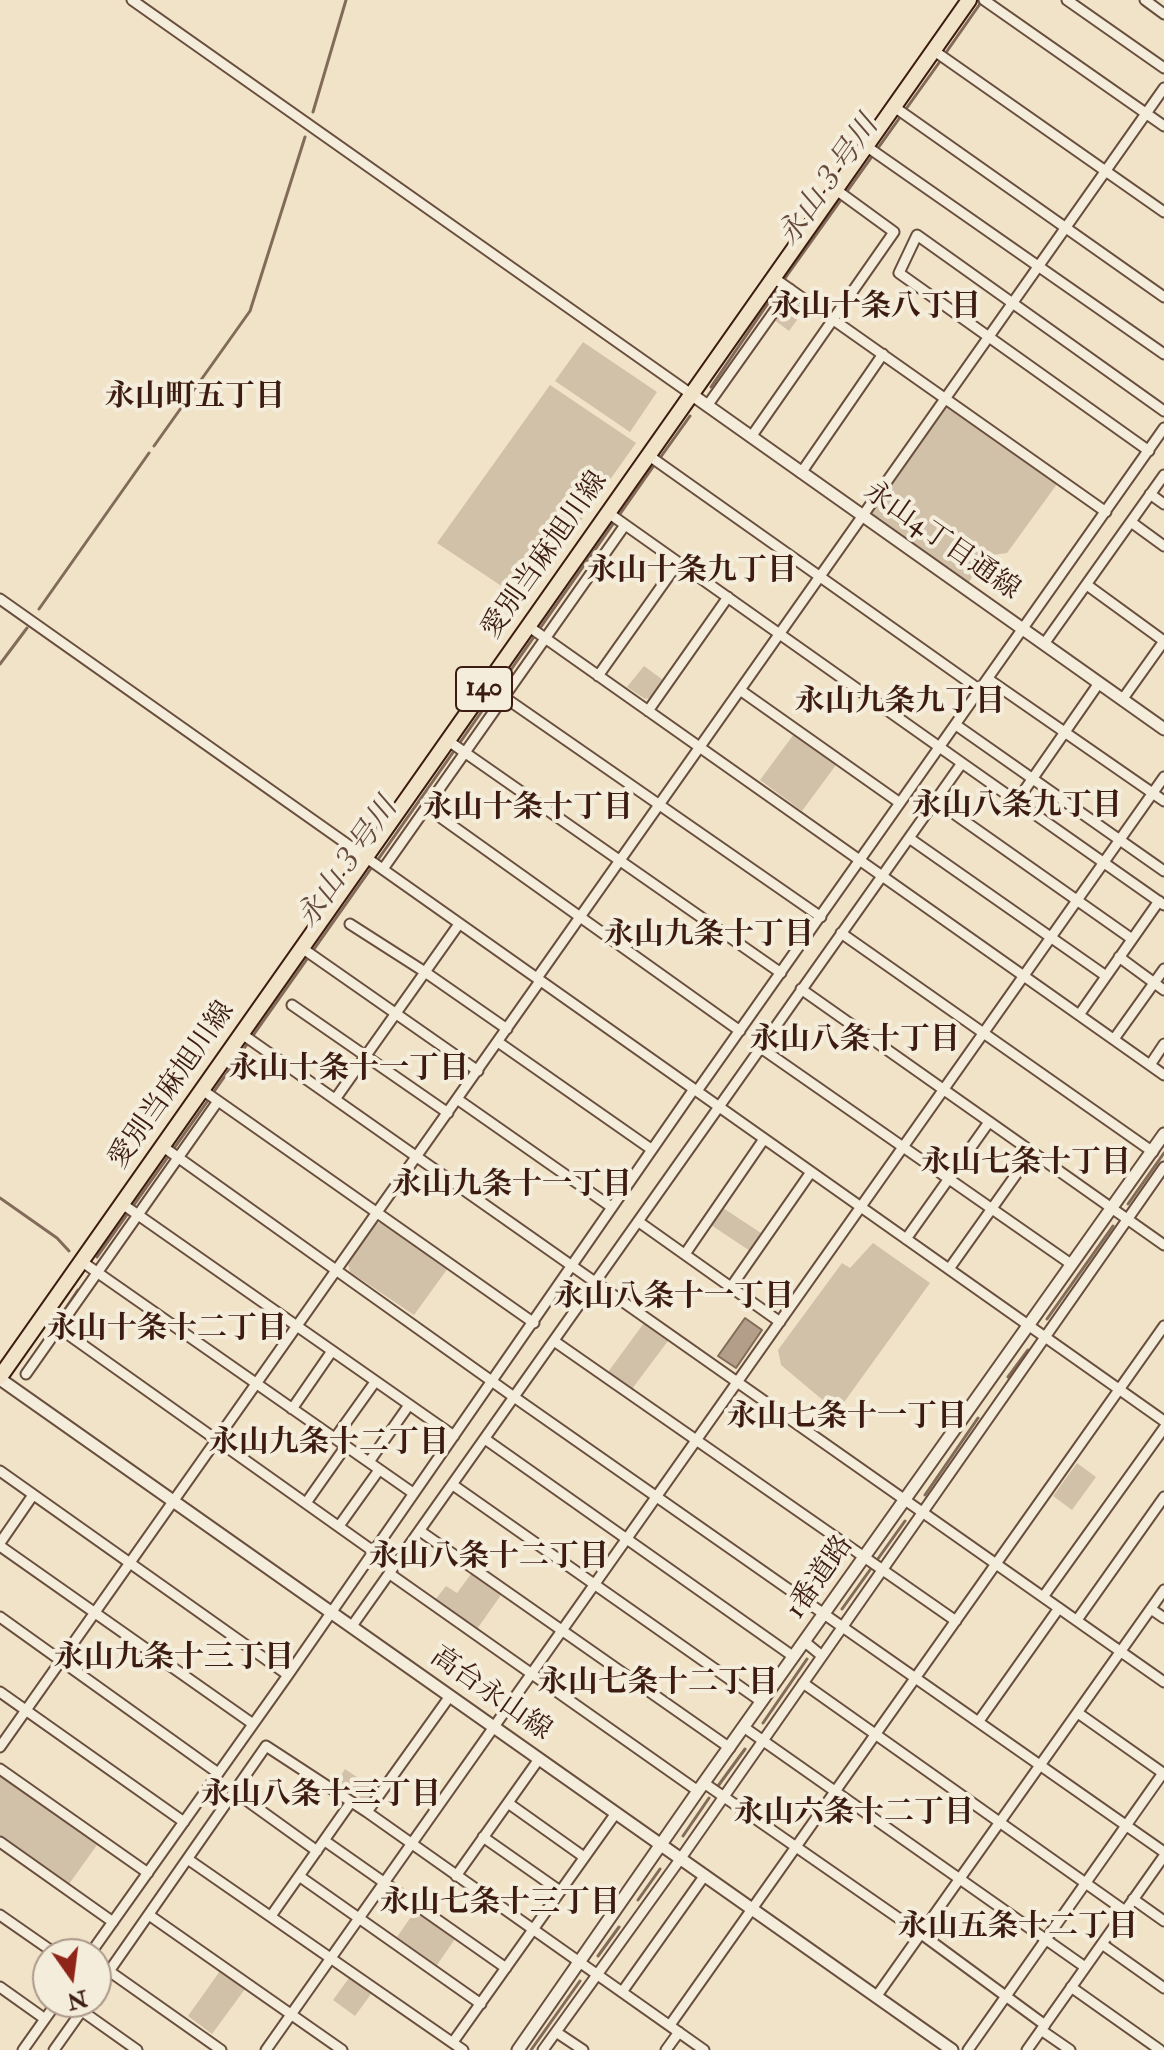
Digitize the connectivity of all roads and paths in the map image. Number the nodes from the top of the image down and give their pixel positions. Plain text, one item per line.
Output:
1 (132, 0) edge
2 (969, 0) edge
3 (1067, 0) edge
4 (1145, 0) edge
5 (986, 1) edge
6 (1164, 14) edge
7 (939, 54) junction
8 (1164, 68) edge
9 (1164, 88) edge
10 (899, 111) junction
11 (1146, 113) junction
12 (1164, 126) edge
13 (872, 150) junction
14 (1106, 170) junction
15 (841, 193) junction
16 (1164, 212) edge
17 (1066, 227) junction
18 (894, 232) junction
19 (913, 242) junction
20 (1039, 267) junction
21 (782, 284) junction
22 (1164, 297) edge
23 (1013, 303) junction
24 (833, 320) junction
25 (989, 337) junction
26 (883, 354) junction
27 (1164, 354) edge
28 (691, 394) junction
29 (945, 398) junction
30 (707, 406) junction
31 (1164, 411) edge
32 (1164, 428) edge
33 (751, 437) junction
34 (1149, 451) junction
35 (654, 460) junction
36 (801, 473) junction
37 (1164, 475) edge
38 (1150, 494) junction
39 (1164, 504) edge
40 (1106, 512) junction
41 (862, 516) junction
42 (616, 519) junction
43 (1131, 522) junction
44 (1164, 546) edge
45 (678, 563) junction
46 (820, 576) junction
47 (1087, 585) junction
48 (728, 597) junction
49 (0, 599) edge
50 (1023, 629) junction
51 (537, 632) junction
52 (779, 634) junction
53 (1164, 641) edge
54 (1044, 644) junction
55 (598, 676) junction
56 (988, 679) junction
57 (1099, 683) junction
58 (740, 690) junction
59 (980, 690) junction
60 (504, 697) junction
61 (1122, 700) junction
62 (648, 711) junction
63 (956, 725) junction
64 (1164, 729) edge
65 (1065, 733) junction
66 (457, 746) junction
67 (940, 746) junction
68 (699, 747) junction
69 (962, 763) junction
70 (1164, 777) edge
71 (1032, 778) junction
72 (1152, 793) junction
73 (936, 801) junction
74 (1017, 801) junction
75 (1164, 801) edge
76 (900, 803) junction
77 (660, 804) junction
78 (426, 807) junction
79 (909, 838) junction
80 (1120, 840) junction
81 (365, 857) junction
82 (860, 860) junction
83 (620, 862) junction
84 (1104, 863) junction
85 (383, 869) junction
86 (1164, 871) edge
87 (882, 876) junction
88 (1077, 901) junction
89 (1161, 903) edge
90 (580, 917) junction
91 (821, 917) junction
92 (350, 924) dead end
93 (459, 924) junction
94 (841, 933) junction
95 (1051, 938) junction
96 (1132, 939) junction
97 (308, 953) junction
98 (1119, 957) junction
99 (1164, 969) edge
100 (425, 972) junction
101 (781, 973) junction
102 (1024, 976) junction
103 (1106, 976) junction
104 (538, 980) junction
105 (1154, 983) junction
106 (801, 989) junction
107 (1164, 990) edge
108 (292, 1005) dead end
109 (395, 1014) junction
110 (1079, 1015) junction
111 (507, 1029) junction
112 (740, 1031) junction
113 (984, 1032) junction
114 (247, 1038) junction
115 (1114, 1039) junction
116 (498, 1042) junction
117 (1164, 1044) edge
118 (761, 1048) junction
119 (366, 1055) junction
120 (1150, 1065) junction
121 (478, 1071) junction
122 (1164, 1075) edge
123 (695, 1090) junction
124 (944, 1092) junction
125 (210, 1095) junction
126 (336, 1098) junction
127 (457, 1099) junction
128 (719, 1106) junction
129 (448, 1113) junction
130 (989, 1122) junction
131 (1164, 1134) edge
132 (764, 1139) junction
133 (904, 1147) junction
134 (651, 1149) junction
135 (1032, 1152) junction
136 (1153, 1152) junction
137 (170, 1153) junction
138 (417, 1156) junction
139 (1164, 1167) edge
140 (811, 1172) junction
141 (949, 1179) junction
142 (610, 1206) junction
143 (861, 1207) junction
144 (991, 1208) junction
145 (130, 1209) junction
146 (1112, 1210) junction
147 (377, 1213) junction
148 (1129, 1220) junction
149 (639, 1222) junction
150 (906, 1239) junction
151 (1164, 1245) edge
152 (685, 1254) junction
153 (81, 1261) junction
154 (1071, 1264) junction
155 (573, 1265) junction
156 (949, 1269) junction
157 (337, 1270) junction
158 (97, 1272) junction
159 (596, 1282) junction
160 (731, 1287) junction
161 (780, 1322) junction
162 (534, 1323) junction
163 (1027, 1325) junction
164 (297, 1327) junction
165 (59, 1328) junction
166 (1163, 1329) edge
167 (1045, 1337) junction
168 (554, 1341) junction
169 (332, 1351) junction
170 (26, 1374) dead end
171 (0, 1378) edge
172 (493, 1380) junction
173 (375, 1382) junction
174 (738, 1383) junction
175 (256, 1384) junction
176 (1119, 1390) junction
177 (514, 1397) junction
178 (409, 1405) junction
179 (292, 1409) junction
180 (1164, 1421) edge
181 (1164, 1428) edge
182 (454, 1436) junction
183 (335, 1438) junction
184 (485, 1439) junction
185 (217, 1440) junction
186 (696, 1441) junction
187 (346, 1446) junction
188 (369, 1462) junction
189 (379, 1470) junction
190 (0, 1471) edge
191 (453, 1485) junction
192 (413, 1493) junction
193 (33, 1495) junction
194 (1164, 1497) edge
195 (657, 1498) junction
196 (905, 1500) junction
197 (174, 1503) junction
198 (306, 1503) junction
199 (922, 1512) junction
200 (339, 1526) junction
201 (420, 1531) junction
202 (627, 1539) junction
203 (0, 1544) edge
204 (373, 1551) junction
205 (130, 1563) junction
206 (875, 1563) junction
207 (996, 1564) junction
208 (390, 1574) junction
209 (595, 1584) junction
210 (1164, 1590) edge
211 (1043, 1597) junction
212 (1059, 1608) junction
213 (1151, 1609) junction
214 (331, 1612) junction
215 (95, 1613) junction
216 (823, 1615) junction
217 (0, 1617) edge
218 (1164, 1618) edge
219 (1077, 1620) junction
220 (956, 1621) junction
221 (352, 1626) junction
222 (843, 1626) junction
223 (563, 1631) junction
224 (805, 1642) junction
225 (1121, 1651) junction
226 (822, 1656) junction
227 (794, 1657) junction
228 (61, 1661) junction
229 (288, 1675) junction
230 (532, 1675) junction
231 (916, 1678) junction
232 (1164, 1682) edge
233 (803, 1683) junction
234 (0, 1692) edge
235 (450, 1696) junction
236 (762, 1702) junction
237 (26, 1710) junction
238 (1078, 1713) junction
239 (979, 1721) junction
240 (253, 1724) junction
241 (494, 1728) junction
242 (745, 1728) junction
243 (876, 1735) junction
244 (762, 1739) junction
245 (0, 1747) edge
246 (730, 1748) junction
247 (539, 1759) junction
248 (1040, 1764) junction
249 (0, 1769) edge
250 (218, 1773) junction
251 (701, 1787) junction
252 (836, 1791) junction
253 (235, 1792) junction
254 (723, 1795) junction
255 (351, 1802) junction
256 (508, 1803) junction
257 (367, 1812) junction
258 (616, 1813) junction
259 (999, 1821) junction
260 (184, 1822) junction
261 (1126, 1826) junction
262 (483, 1837) junction
263 (325, 1841) junction
264 (0, 1842) edge
265 (412, 1844) junction
266 (661, 1845) junction
267 (796, 1847) junction
268 (317, 1851) junction
269 (1164, 1854) edge
270 (584, 1857) junction
271 (681, 1858) junction
272 (189, 1860) junction
273 (148, 1873) junction
274 (705, 1875) junction
275 (299, 1876) junction
276 (456, 1876) junction
277 (959, 1878) junction
278 (1085, 1882) junction
279 (385, 1883) junction
280 (560, 1891) junction
281 (1133, 1899) junction
282 (753, 1909) junction
283 (1125, 1911) junction
284 (0, 1915) edge
285 (149, 1915) junction
286 (271, 1916) junction
287 (360, 1918) junction
288 (1164, 1921) edge
289 (113, 1922) junction
290 (533, 1930) junction
291 (920, 1933) junction
292 (33, 1938) edge
293 (102, 1938) edge
294 (1046, 1940) junction
295 (1102, 1944) junction
296 (332, 1958) junction
297 (579, 1962) junction
298 (112, 1967) edge
299 (1085, 1967) junction
300 (506, 1968) junction
301 (112, 1973) edge
302 (597, 1975) junction
303 (0, 1987) edge
304 (1071, 1987) junction
305 (1164, 1988) edge
306 (622, 1992) junction
307 (1006, 1996) junction
308 (876, 1997) junction
309 (481, 2004) junction
310 (291, 2014) junction
311 (77, 2018) edge
312 (99, 2018) edge
313 (45, 2019) joint
314 (670, 2025) junction
315 (1043, 2027) junction
316 (556, 2032) junction
317 (679, 2032) junction
318 (453, 2042) junction
319 (58, 2049) edge
320 (23, 2050) edge
321 (137, 2050) edge
322 (221, 2050) edge
323 (266, 2050) edge
324 (342, 2050) edge
325 (463, 2050) edge
326 (518, 2050) edge
327 (543, 2050) edge
328 (583, 2050) edge
329 (666, 2050) edge
330 (704, 2050) edge
331 (952, 2050) edge
332 (968, 2050) edge
333 (1027, 2050) edge
334 (1070, 2050) edge
335 (1160, 2050) edge

1 - 28 street
2 - 7 main road, 愛別当麻旭川線 / 140
3 - 8 street
4 - 6 street
5 - 11 street
7 - 10 main road, 愛別当麻旭川線 / 140
7 - 14 street
9 - 11 street
10 - 13 main road, 愛別当麻旭川線 / 140
10 - 17 street
11 - 12 street
11 - 14 street
13 - 15 main road, 愛別当麻旭川線 / 140
13 - 20 street
14 - 16 street
14 - 17 street
15 - 18 street
15 - 21 main road, 愛別当麻旭川線 / 140
17 - 20 street
17 - 22 street
18 - 19 street
18 - 24 street
19 - 23 street
19 - 25 street
20 - 23 street
20 - 27 street
21 - 24 street
21 - 28 main road, 愛別当麻旭川線 / 140
21 - 30 street
23 - 25 street
23 - 31 street
24 - 26 street
24 - 33 street
25 - 29 street
25 - 34 street
26 - 29 street
26 - 36 street
28 - 30 street, 永山4丁目通線
28 - 35 main road, 愛別当麻旭川線 / 140
29 - 40 street
29 - 41 street
30 - 33 street, 永山4丁目通線
32 - 34 street
33 - 36 street, 永山4丁目通線
34 - 40 street
35 - 42 main road, 愛別当麻旭川線 / 140
35 - 46 street
36 - 41 street, 永山4丁目通線
37 - 38 street
38 - 39 street
38 - 43 street
40 - 50 street
41 - 46 street
41 - 50 street, 永山4丁目通線
42 - 45 street
42 - 51 main road, 愛別当麻旭川線 / 140
42 - 51 street
43 - 44 street
43 - 47 street
45 - 48 street
45 - 55 street
46 - 52 street
46 - 59 street
47 - 53 street
47 - 54 street
48 - 52 street
48 - 62 street
49 - 81 street
50 - 54 street, 永山4丁目通線
50 - 56 street
51 - 55 street
51 - 60 street
51 - 66 main road, 愛別当麻旭川線 / 140
52 - 58 street
52 - 67 street
53 - 61 street
54 - 57 street, 永山4丁目通線
55 - 62 street
56 - 59 street
56 - 65 street
57 - 61 street, 永山4丁目通線
57 - 65 street
58 - 68 street
58 - 76 street
59 - 63 street
60 - 66 street
60 - 77 street
61 - 64 street, 永山4丁目通線
62 - 68 street
63 - 67 street
63 - 71 street
65 - 71 street
65 - 72 street
66 - 78 street
66 - 81 main road, 愛別当麻旭川線 / 140
66 - 83 street
67 - 69 street
67 - 76 street
68 - 77 street
68 - 82 street
69 - 73 street
69 - 74 street
70 - 72 street
71 - 74 street
71 - 80 street
72 - 75 street
72 - 80 street
73 - 79 street
73 - 88 street
74 - 84 street
76 - 82 street
77 - 83 street
77 - 91 street
78 - 85 street
78 - 90 street
79 - 87 street
79 - 95 street
80 - 84 street
80 - 86 street
81 - 85 street
81 - 97 main road, 愛別当麻旭川線 / 140
82 - 87 street
82 - 91 street
83 - 90 street
83 - 101 street
84 - 88 street
84 - 89 street
85 - 93 street
87 - 94 street
87 - 102 street
88 - 95 street
88 - 96 street
89 - 96 street
90 - 104 street
90 - 112 street
91 - 101 street
92 - 100 street
93 - 100 street
93 - 104 street
94 - 106 street
94 - 113 street
95 - 102 street
95 - 103 street
96 - 98 street
97 - 109 street
97 - 114 main road, 愛別当麻旭川線 / 140
98 - 103 street
98 - 105 street
99 - 105 street
100 - 109 street
100 - 111 street
101 - 112 street
102 - 110 street
102 - 113 street
103 - 110 street
104 - 111 street
104 - 123 street
105 - 107 street
105 - 115 street
106 - 118 street
106 - 124 street
108 - 119 street
109 - 119 street
109 - 121 street
110 - 115 street
111 - 116 street
112 - 123 street
113 - 124 street
113 - 136 street
114 - 125 main road, 愛別当麻旭川線 / 140
114 - 126 street
115 - 120 street
116 - 121 street
116 - 134 street
117 - 120 street
118 - 128 street
118 - 133 street
119 - 126 street
119 - 129 street
120 - 122 street
121 - 127 street
123 - 128 street
123 - 134 street
124 - 130 street
124 - 133 street
125 - 137 main road, 愛別当麻旭川線 / 140
125 - 147 street
126 - 138 street
127 - 129 street
127 - 142 street
128 - 132 street
128 - 149 street
129 - 138 street
130 - 135 street
130 - 141 street
131 - 136 street, 1番道路
132 - 140 street
132 - 152 street
133 - 141 street
133 - 143 street
134 - 142 street
135 - 144 street
135 - 146 street
136 - 146 street, 1番道路
137 - 145 main road, 愛別当麻旭川線 / 140
137 - 157 street
138 - 147 street
138 - 155 street
139 - 148 street
140 - 143 street
140 - 160 street
141 - 144 street
141 - 150 street
142 - 155 street
143 - 150 street
143 - 161 street
144 - 154 street
144 - 156 street
145 - 153 main road, 愛別当麻旭川線 / 140
145 - 158 street
145 - 164 street
146 - 148 street
146 - 154 street, 1番道路
147 - 157 street
147 - 162 street
148 - 151 street
148 - 167 street
149 - 152 street
149 - 159 street
150 - 156 street
152 - 160 street
153 - 158 street
153 - 171 main road, 愛別当麻旭川線 / 140
154 - 163 street, 1番道路
155 - 159 street
155 - 162 street
156 - 163 street
157 - 164 street
157 - 172 street
158 - 165 street
158 - 175 street
159 - 168 street
159 - 174 street
160 - 161 street
161 - 174 street
162 - 172 street
163 - 167 street
163 - 196 street, 1番道路
164 - 169 street
164 - 175 street
165 - 170 street
165 - 185 street
166 - 176 street
167 - 176 street
167 - 199 street
168 - 177 street
168 - 186 street
169 - 173 street
169 - 179 street
171 - 197 street, 高台永山線
172 - 177 street
172 - 182 street
173 - 178 street
173 - 183 street
174 - 186 street
174 - 196 street
175 - 179 street
175 - 185 street
176 - 180 street
176 - 207 street
177 - 184 street
177 - 195 street
178 - 182 street
178 - 188 street
179 - 183 street
181 - 211 street
182 - 192 street
183 - 187 street
184 - 191 street
184 - 202 street
185 - 197 street
185 - 198 street
186 - 195 street
186 - 206 street
187 - 188 street
187 - 198 street
188 - 189 street
189 - 192 street
189 - 200 street
190 - 193 street
191 - 201 street
191 - 209 street
192 - 204 street
193 - 203 street
193 - 205 street
194 - 219 street
195 - 202 street
195 - 216 street
196 - 199 street
196 - 206 street, 1番道路
197 - 205 street
197 - 214 street, 高台永山線
198 - 200 street
199 - 206 street
199 - 207 street
200 - 204 street
201 - 208 street
201 - 223 street
202 - 209 street
202 - 227 street
203 - 215 street
204 - 214 street
205 - 215 street
205 - 229 street
206 - 216 street, 1番道路
206 - 220 street
206 - 222 street
207 - 211 street
207 - 220 street
208 - 221 street
208 - 230 street
209 - 223 street
209 - 236 street
210 - 213 street
211 - 212 street
212 - 219 street
212 - 239 street
213 - 218 street
213 - 225 street
214 - 221 street, 高台永山線
214 - 229 street
215 - 228 street
215 - 240 street
216 - 222 street
216 - 224 street, 1番道路
217 - 228 street
219 - 225 street
220 - 231 street
221 - 235 street, 高台永山線
222 - 226 street
222 - 231 street
223 - 230 street
223 - 246 street
224 - 226 street
224 - 227 street, 1番道路
225 - 232 street
225 - 238 street
226 - 233 street
227 - 236 street, 1番道路
228 - 237 street
228 - 250 street
229 - 240 street
230 - 241 street
230 - 251 street
231 - 239 street
231 - 243 street
233 - 243 street
233 - 244 street
234 - 237 street
235 - 241 street, 高台永山線
235 - 257 street
236 - 242 street, 1番道路
237 - 245 street
237 - 260 street
238 - 248 street
238 - 261 street
239 - 248 street
240 - 250 street
241 - 247 street, 高台永山線
241 - 265 street
242 - 244 street
242 - 246 street, 1番道路
243 - 252 street
243 - 259 street
244 - 252 street
244 - 254 street
246 - 251 street, 1番道路
247 - 256 street
247 - 258 street, 高台永山線
248 - 259 street
248 - 261 street
249 - 273 street
250 - 260 street
251 - 254 street
251 - 266 street, 1番道路
252 - 267 street
252 - 277 street
253 - 255 street
253 - 268 street
253 - 272 street
254 - 267 street
254 - 271 street
255 - 257 street
255 - 263 street
256 - 262 street
256 - 270 street
257 - 265 street
258 - 266 street, 高台永山線
258 - 270 street
259 - 277 street
259 - 278 street
260 - 273 street
261 - 269 street
261 - 278 street
262 - 276 street
262 - 280 street
263 - 268 street
263 - 279 street
264 - 289 street
265 - 276 street
265 - 279 street
266 - 271 street, 高台永山線
266 - 297 street, 1番道路
267 - 282 street
267 - 291 street
268 - 275 street
269 - 281 street
270 - 280 street
271 - 274 street, 高台永山線
271 - 302 street
272 - 285 street
272 - 286 street
273 - 289 street
274 - 282 street, 高台永山線
274 - 306 street
275 - 286 street
275 - 287 street
276 - 290 street
277 - 291 street
277 - 294 street
278 - 283 street
278 - 294 street
279 - 287 street
279 - 300 street
280 - 290 street
281 - 283 street
281 - 288 street
282 - 308 street, 高台永山線
282 - 314 street
283 - 295 street
284 - 292 street
285 - 298 street
285 - 310 street
286 - 296 street
287 - 296 street
287 - 309 street
289 - 293 street
290 - 297 street
290 - 300 street
291 - 307 street
291 - 308 street
294 - 299 street
294 - 307 street
295 - 299 street
295 - 305 street
296 - 310 street
296 - 318 street
297 - 302 street
297 - 326 street, 1番道路
299 - 304 street
300 - 309 street
301 - 322 street
302 - 306 street
302 - 316 street
303 - 313 street
304 - 315 street
304 - 335 street
306 - 314 street
307 - 315 street
307 - 332 street
308 - 331 street, 高台永山線
309 - 318 street
310 - 323 street
310 - 324 street
311 - 319 street
312 - 321 street
313 - 320 street
314 - 317 street
315 - 333 street
315 - 334 street
316 - 327 street
316 - 328 street
317 - 329 street
317 - 330 street
318 - 325 street

